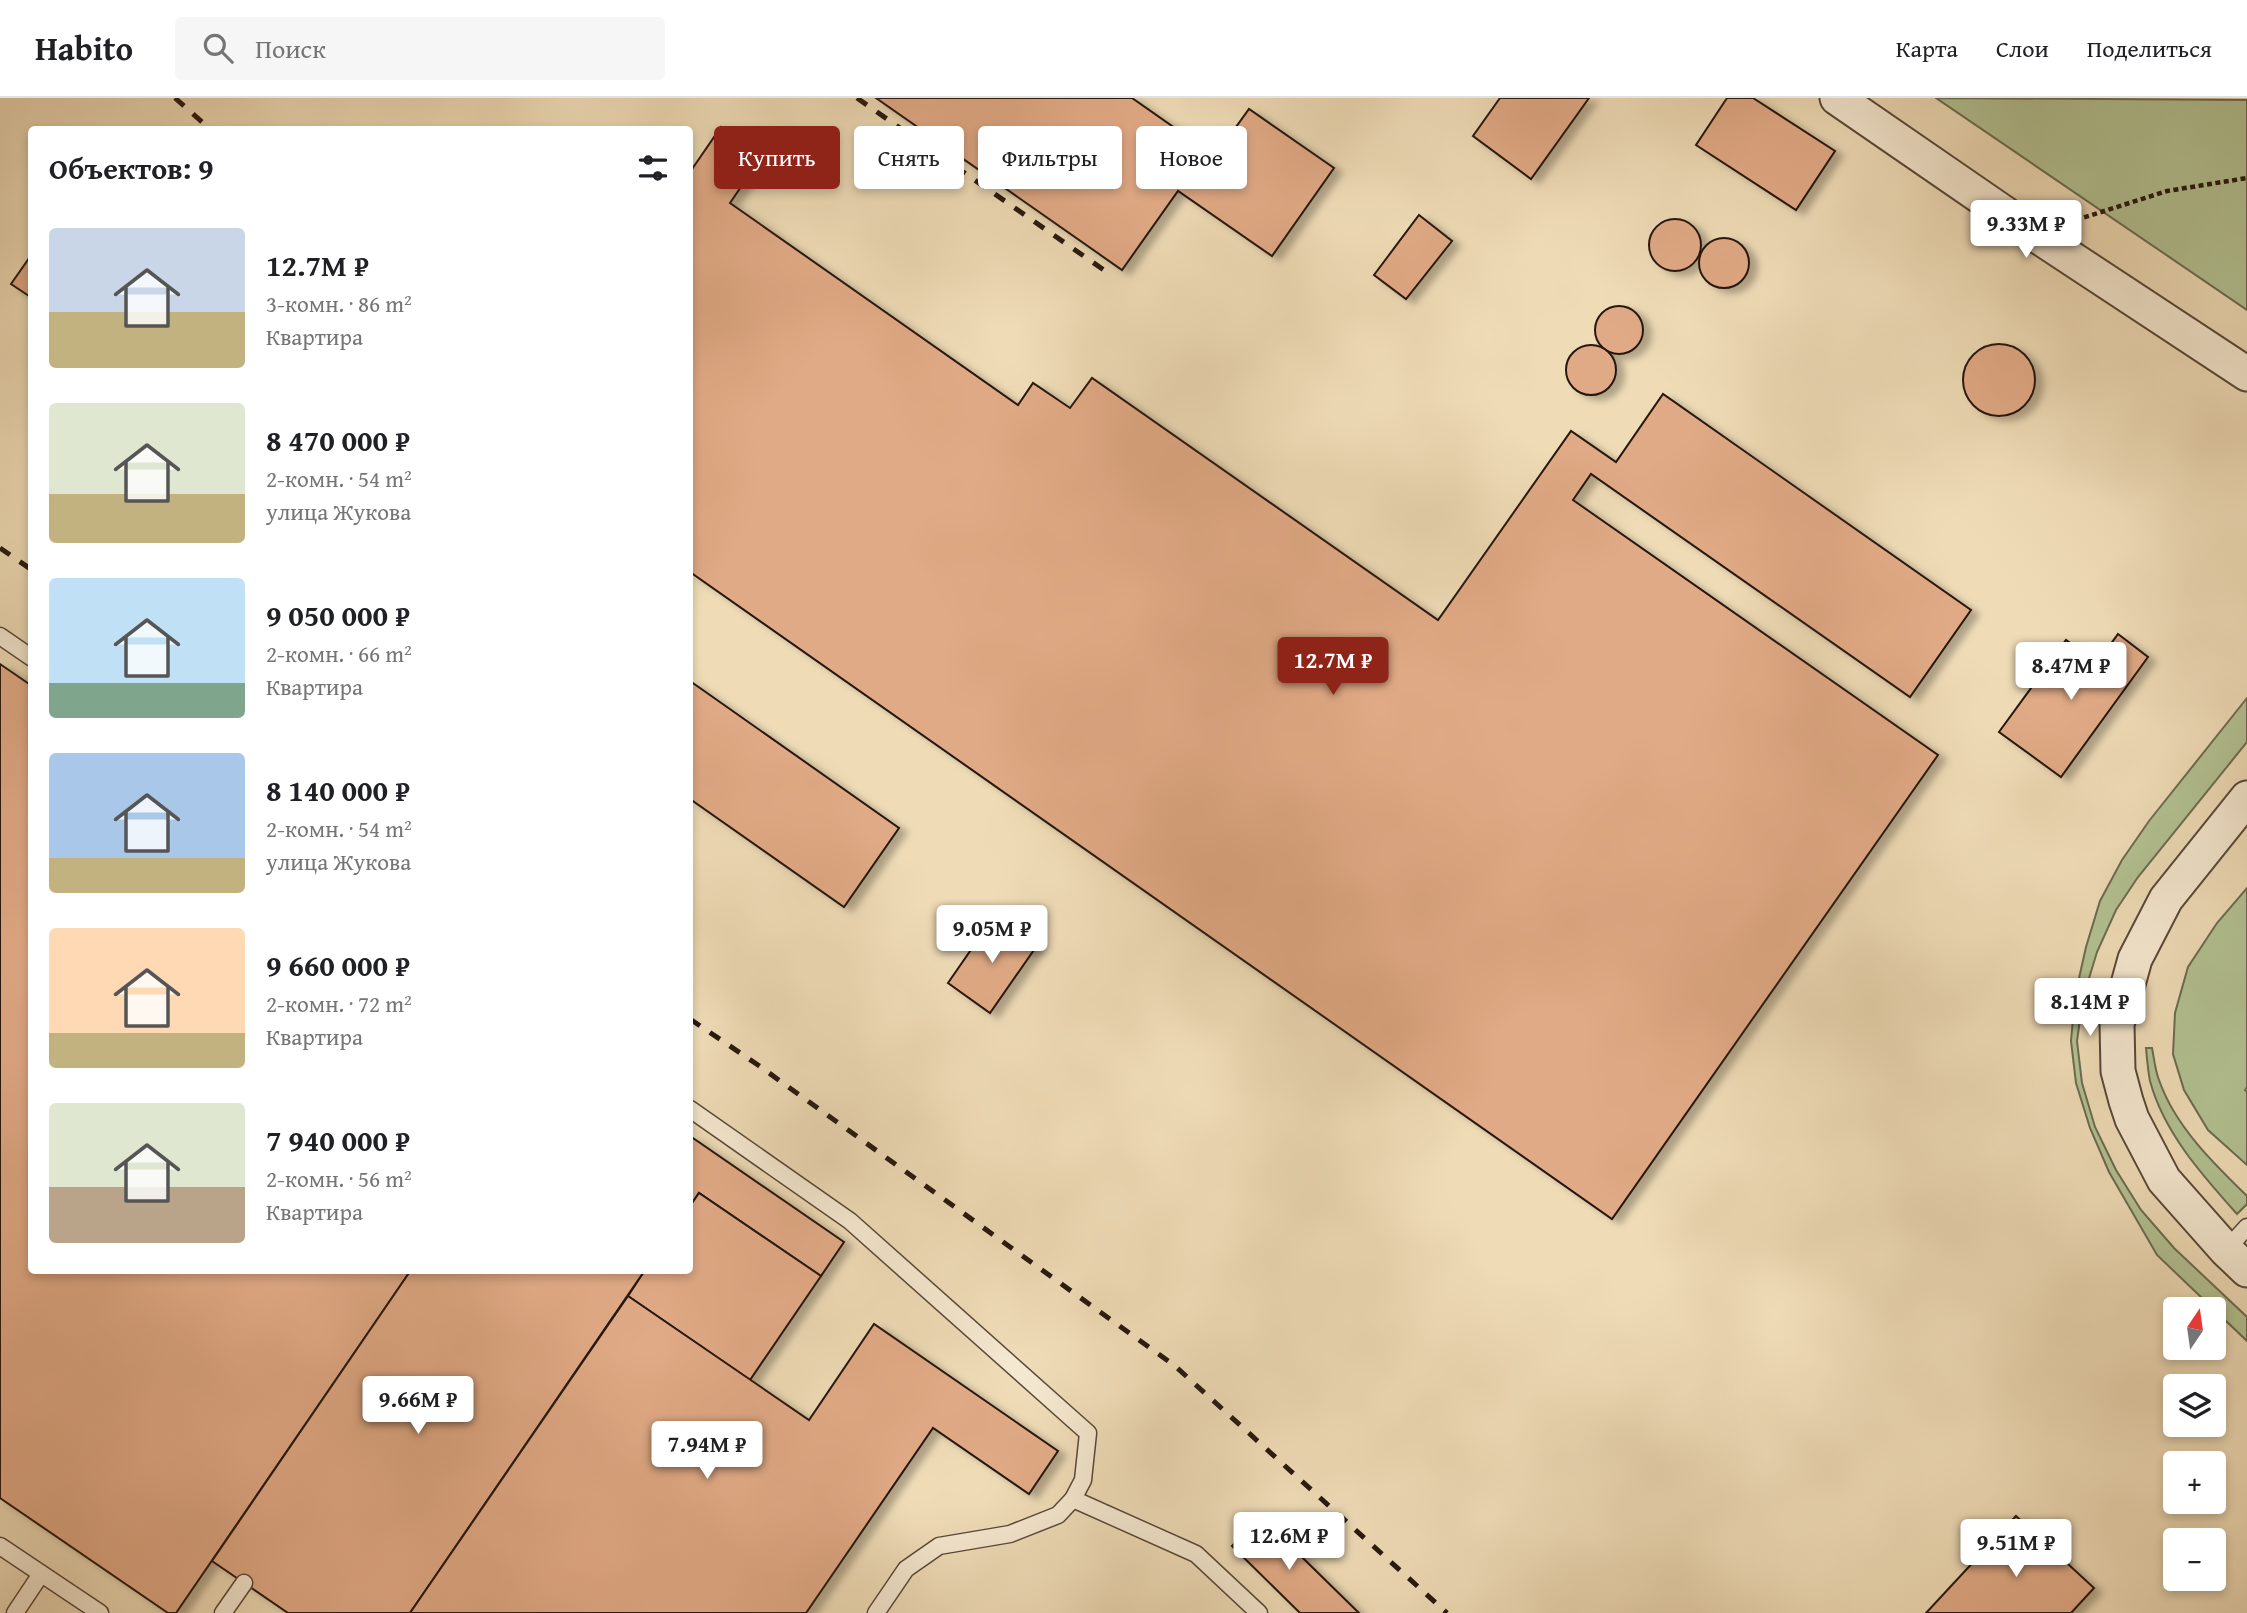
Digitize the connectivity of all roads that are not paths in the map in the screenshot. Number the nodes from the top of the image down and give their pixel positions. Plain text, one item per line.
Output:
1 (1837, 98) edge
2 (2247, 374) edge
3 (0, 636) edge
4 (28, 655) edge
5 (2247, 797) edge
6 (693, 1111) edge
7 (2240, 1249) edge
8 (1073, 1499) junction
9 (0, 1546) edge
10 (41, 1574) junction
11 (244, 1583) dead end
12 (15, 1613) edge
13 (100, 1613) edge
14 (223, 1613) edge
15 (876, 1613) edge
16 (1259, 1613) edge

1 - 2 street
3 - 4 lane
5 - 7 street
6 - 8 lane
8 - 15 lane
8 - 16 lane
9 - 10 lane
10 - 12 lane
10 - 13 lane
11 - 14 lane

